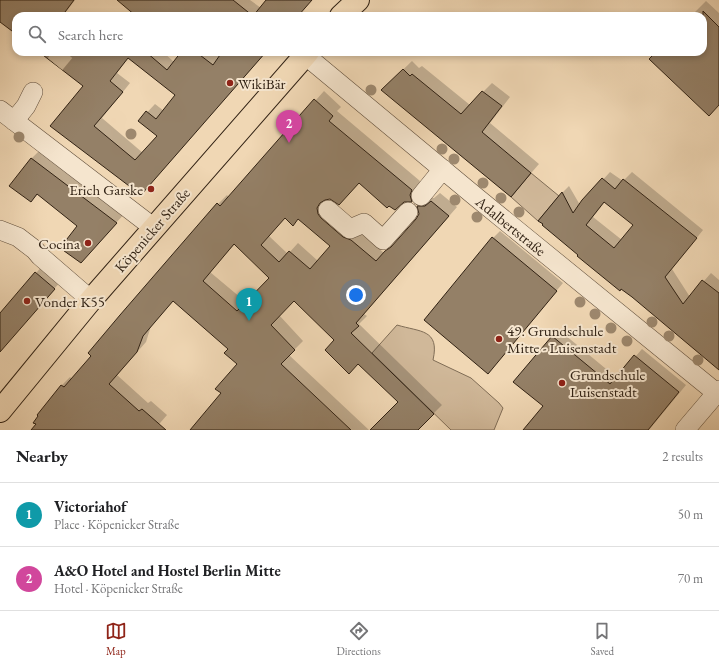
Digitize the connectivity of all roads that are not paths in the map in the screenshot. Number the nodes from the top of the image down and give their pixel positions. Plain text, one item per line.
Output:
1 (358, 0) edge
2 (345, 12) edge
3 (305, 56) edge
4 (309, 56) edge
5 (34, 92) dead end
6 (7, 116) edge
7 (443, 169) junction
8 (421, 196) dead end
9 (328, 210) dead end
10 (408, 212) dead end
11 (154, 228) junction
12 (0, 230) edge
13 (91, 300) junction
14 (718, 392) edge
15 (0, 411) edge
16 (685, 430) edge

1 - 2 main road
3 - 11 main road, Köpenicker Straße
4 - 7 street, Adalbertstraße
5 - 6 street
6 - 11 street
7 - 8 street
7 - 14 street, Adalbertstraße
9 - 10 street
11 - 13 main road, Köpenicker Straße
12 - 13 street
13 - 15 main road, Köpenicker Straße
14 - 16 street

